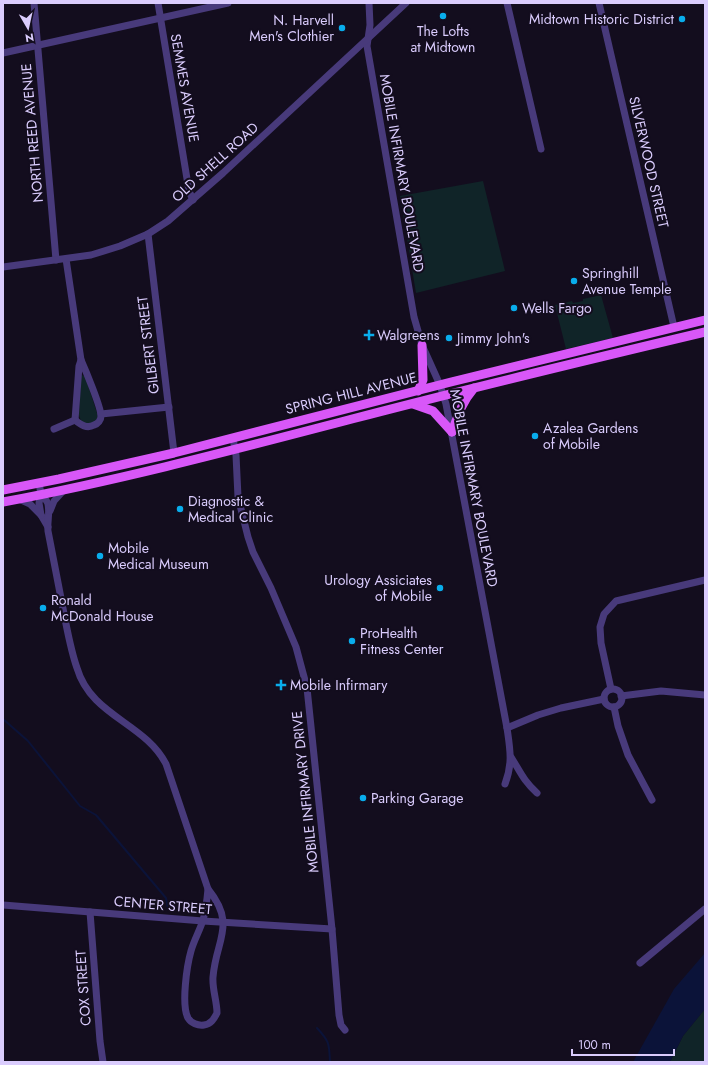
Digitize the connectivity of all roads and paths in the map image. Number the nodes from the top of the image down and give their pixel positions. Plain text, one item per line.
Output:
1 (34, 3) edge
2 (158, 3) edge
3 (228, 3) edge
4 (369, 3) edge
5 (406, 3) edge
6 (507, 3) edge
7 (599, 3) edge
8 (160, 18) junction
9 (368, 38) junction
10 (37, 45) junction
11 (3, 53) edge
12 (541, 149) dead end
13 (193, 200) junction
14 (148, 234) junction
15 (66, 259) junction
16 (56, 260) junction
17 (3, 267) edge
18 (705, 320) edge
19 (674, 327) junction
20 (705, 332) edge
21 (422, 345) junction
22 (81, 360) junction
23 (440, 385) junction
24 (474, 388) junction
25 (418, 390) junction
26 (444, 396) junction
27 (412, 404) junction
28 (168, 407) junction
29 (101, 414) junction
30 (75, 420) junction
31 (54, 429) dead end
32 (452, 432) junction
33 (233, 438) junction
34 (235, 449) junction
35 (174, 453) junction
36 (39, 483) junction
37 (3, 490) edge
38 (64, 490) junction
39 (41, 494) junction
40 (19, 499) junction
41 (3, 502) edge
42 (50, 514) junction
43 (41, 515) junction
44 (48, 528) junction
45 (705, 580) edge
46 (611, 689) junction
47 (705, 695) edge
48 (622, 696) junction
49 (604, 699) junction
50 (614, 707) junction
51 (507, 728) junction
52 (511, 757) junction
53 (506, 784) dead end
54 (537, 793) dead end
55 (652, 800) dead end
56 (208, 889) junction
57 (3, 905) edge
58 (705, 909) edge
59 (90, 912) junction
60 (202, 921) junction
61 (224, 923) junction
62 (332, 929) junction
63 (640, 963) dead end
64 (345, 1030) dead end
65 (103, 1062) edge

1 - 10 street, NORTH REED AVENUE
2 - 8 street, SEMMES AVENUE
3 - 8 street
4 - 9 street, MOBILE INFIRMARY BOULEVARD
5 - 9 street, OLD SHELL ROAD
6 - 12 street
7 - 19 street, SILVERWOOD STREET
8 - 10 street
8 - 13 street, SEMMES AVENUE
9 - 13 street, OLD SHELL ROAD
9 - 21 street, MOBILE INFIRMARY BOULEVARD
10 - 11 street
10 - 16 street, NORTH REED AVENUE
13 - 14 street, OLD SHELL ROAD
14 - 15 street, OLD SHELL ROAD
14 - 28 street, GILBERT STREET
15 - 16 street, OLD SHELL ROAD
15 - 22 street
16 - 17 street, OLD SHELL ROAD
18 - 19 main road, SPRING HILL AVENUE
19 - 23 main road, SPRING HILL AVENUE
20 - 24 main road, SPRING HILL AVENUE
21 - 23 street, MOBILE INFIRMARY BOULEVARD
21 - 25 main road
22 - 29 street
22 - 30 street
23 - 25 main road, SPRING HILL AVENUE
23 - 26 street, MOBILE INFIRMARY BOULEVARD
24 - 26 main road, SPRING HILL AVENUE
24 - 32 main road
25 - 33 main road, SPRING HILL AVENUE
26 - 27 main road, SPRING HILL AVENUE
26 - 32 street, MOBILE INFIRMARY BOULEVARD
27 - 32 main road
27 - 34 main road, SPRING HILL AVENUE
28 - 29 street
28 - 35 street, GILBERT STREET
29 - 30 street
30 - 31 street
32 - 51 street, MOBILE INFIRMARY BOULEVARD
33 - 34 street, MOBILE INFIRMARY DRIVE
33 - 35 main road, SPRING HILL AVENUE
34 - 38 main road, SPRING HILL AVENUE
34 - 62 street, MOBILE INFIRMARY DRIVE
35 - 36 main road, SPRING HILL AVENUE
36 - 37 main road, SPRING HILL AVENUE
36 - 39 street
38 - 39 main road, SPRING HILL AVENUE
38 - 42 street
39 - 40 main road, SPRING HILL AVENUE
39 - 42 street
39 - 43 street
40 - 41 main road, SPRING HILL AVENUE
40 - 43 street
42 - 44 street
43 - 44 street
44 - 56 street
45 - 46 street
46 - 48 street
46 - 49 street
47 - 48 street
48 - 50 street
49 - 50 street
49 - 51 street
50 - 55 street
51 - 52 street, MOBILE INFIRMARY BOULEVARD
52 - 53 street, MOBILE INFIRMARY BOULEVARD
52 - 54 street, MOBILE INFIRMARY BOULEVARD
56 - 60 street
56 - 61 street
57 - 59 street, CENTER STREET
58 - 63 street
59 - 60 street, CENTER STREET
59 - 65 street, COX STREET
60 - 61 street, CENTER STREET
60 - 61 street
61 - 62 street, CENTER STREET
62 - 64 street, MOBILE INFIRMARY DRIVE

